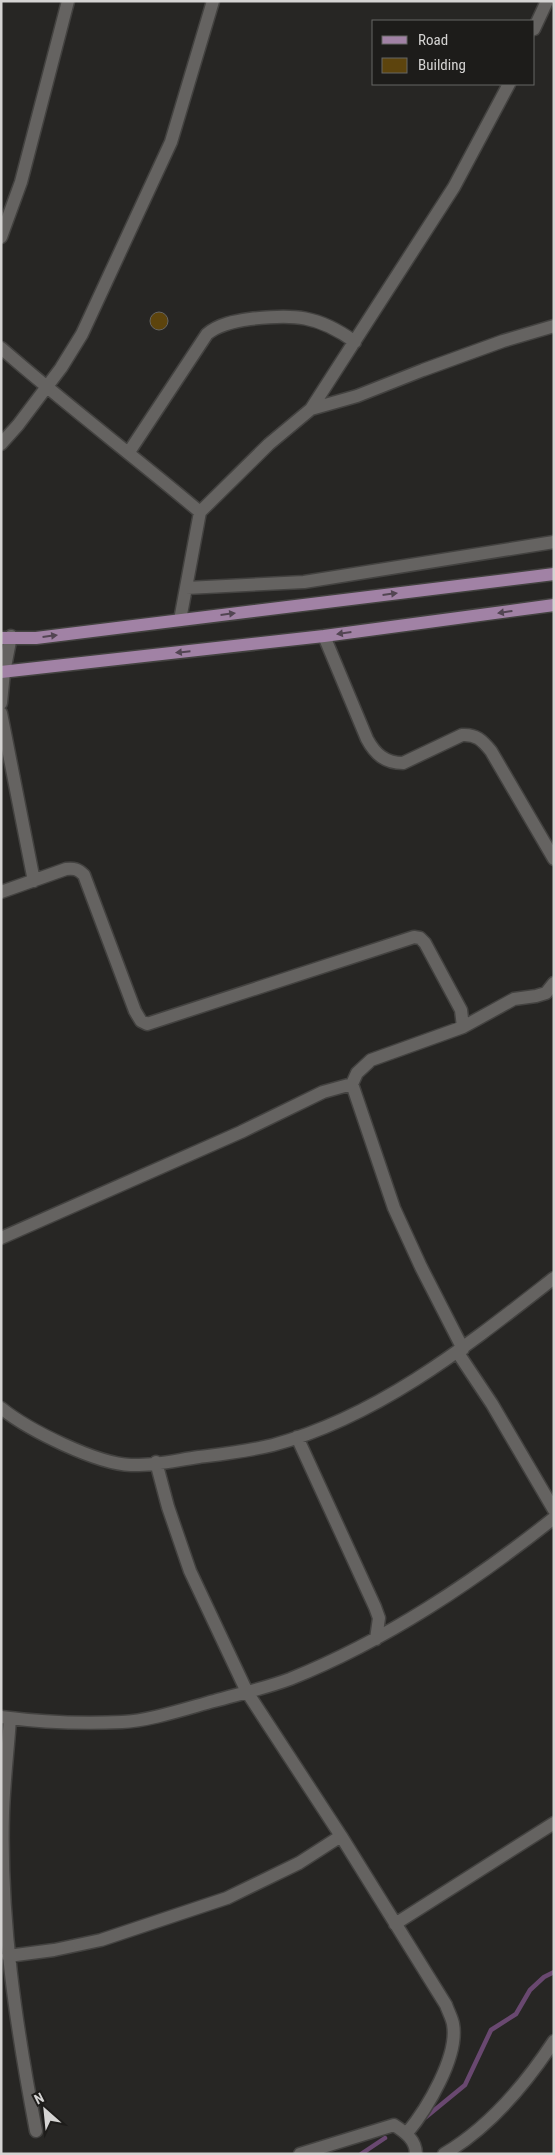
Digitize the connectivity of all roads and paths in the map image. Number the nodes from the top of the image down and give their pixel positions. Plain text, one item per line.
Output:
1 (68, 1) edge
2 (214, 1) edge
3 (546, 1) edge
4 (535, 27) edge
5 (509, 85) edge
6 (1, 236) edge
7 (554, 326) edge
8 (355, 342) junction
9 (1, 348) edge
10 (46, 387) junction
11 (310, 409) junction
12 (1, 444) edge
13 (129, 452) junction
14 (200, 512) junction
15 (554, 542) edge
16 (554, 574) edge
17 (186, 588) junction
18 (554, 605) edge
19 (180, 620) junction
20 (324, 636) junction
21 (6, 637) edge
22 (2, 672) edge
23 (1, 703) edge
24 (1, 713) edge
25 (554, 859) edge
26 (34, 881) junction
27 (1, 892) edge
28 (554, 983) edge
29 (463, 1027) junction
30 (352, 1084) junction
31 (1, 1238) edge
32 (554, 1278) edge
33 (460, 1351) junction
34 (1, 1408) edge
35 (297, 1437) junction
36 (156, 1462) junction
37 (554, 1510) edge
38 (554, 1518) edge
39 (376, 1639) junction
40 (247, 1692) junction
41 (6, 1717) edge
42 (554, 1823) edge
43 (341, 1836) junction
44 (395, 1924) junction
45 (8, 1956) junction
46 (554, 2041) edge
47 (36, 2131) dead end
48 (407, 2133) junction
49 (300, 2154) edge
50 (416, 2154) edge
51 (444, 2154) edge

1 - 6 street
2 - 10 street
3 - 4 street
5 - 8 street
7 - 11 street
8 - 11 street
8 - 13 street
9 - 10 street
10 - 12 street
10 - 13 street
11 - 14 street
13 - 14 street
14 - 17 street
15 - 17 street
19 -> 16 main road
17 - 19 street
18 -> 20 main road
21 -> 19 main road
20 -> 22 main road
20 - 25 street
21 - 22 street
22 - 23 street
24 - 26 street
26 - 27 street
26 - 29 street
28 - 29 street
29 - 30 street
30 - 31 street
30 - 33 street
32 - 33 street
33 - 35 street
33 - 37 street
34 - 36 street
35 - 36 street
35 - 39 street
36 - 40 street
38 - 39 street
39 - 40 street
40 - 41 street
40 - 43 street
41 - 45 street
42 - 44 street
43 - 44 street
43 - 45 street
44 - 48 street
45 - 47 street
46 - 51 street
48 - 49 street
48 - 50 street

